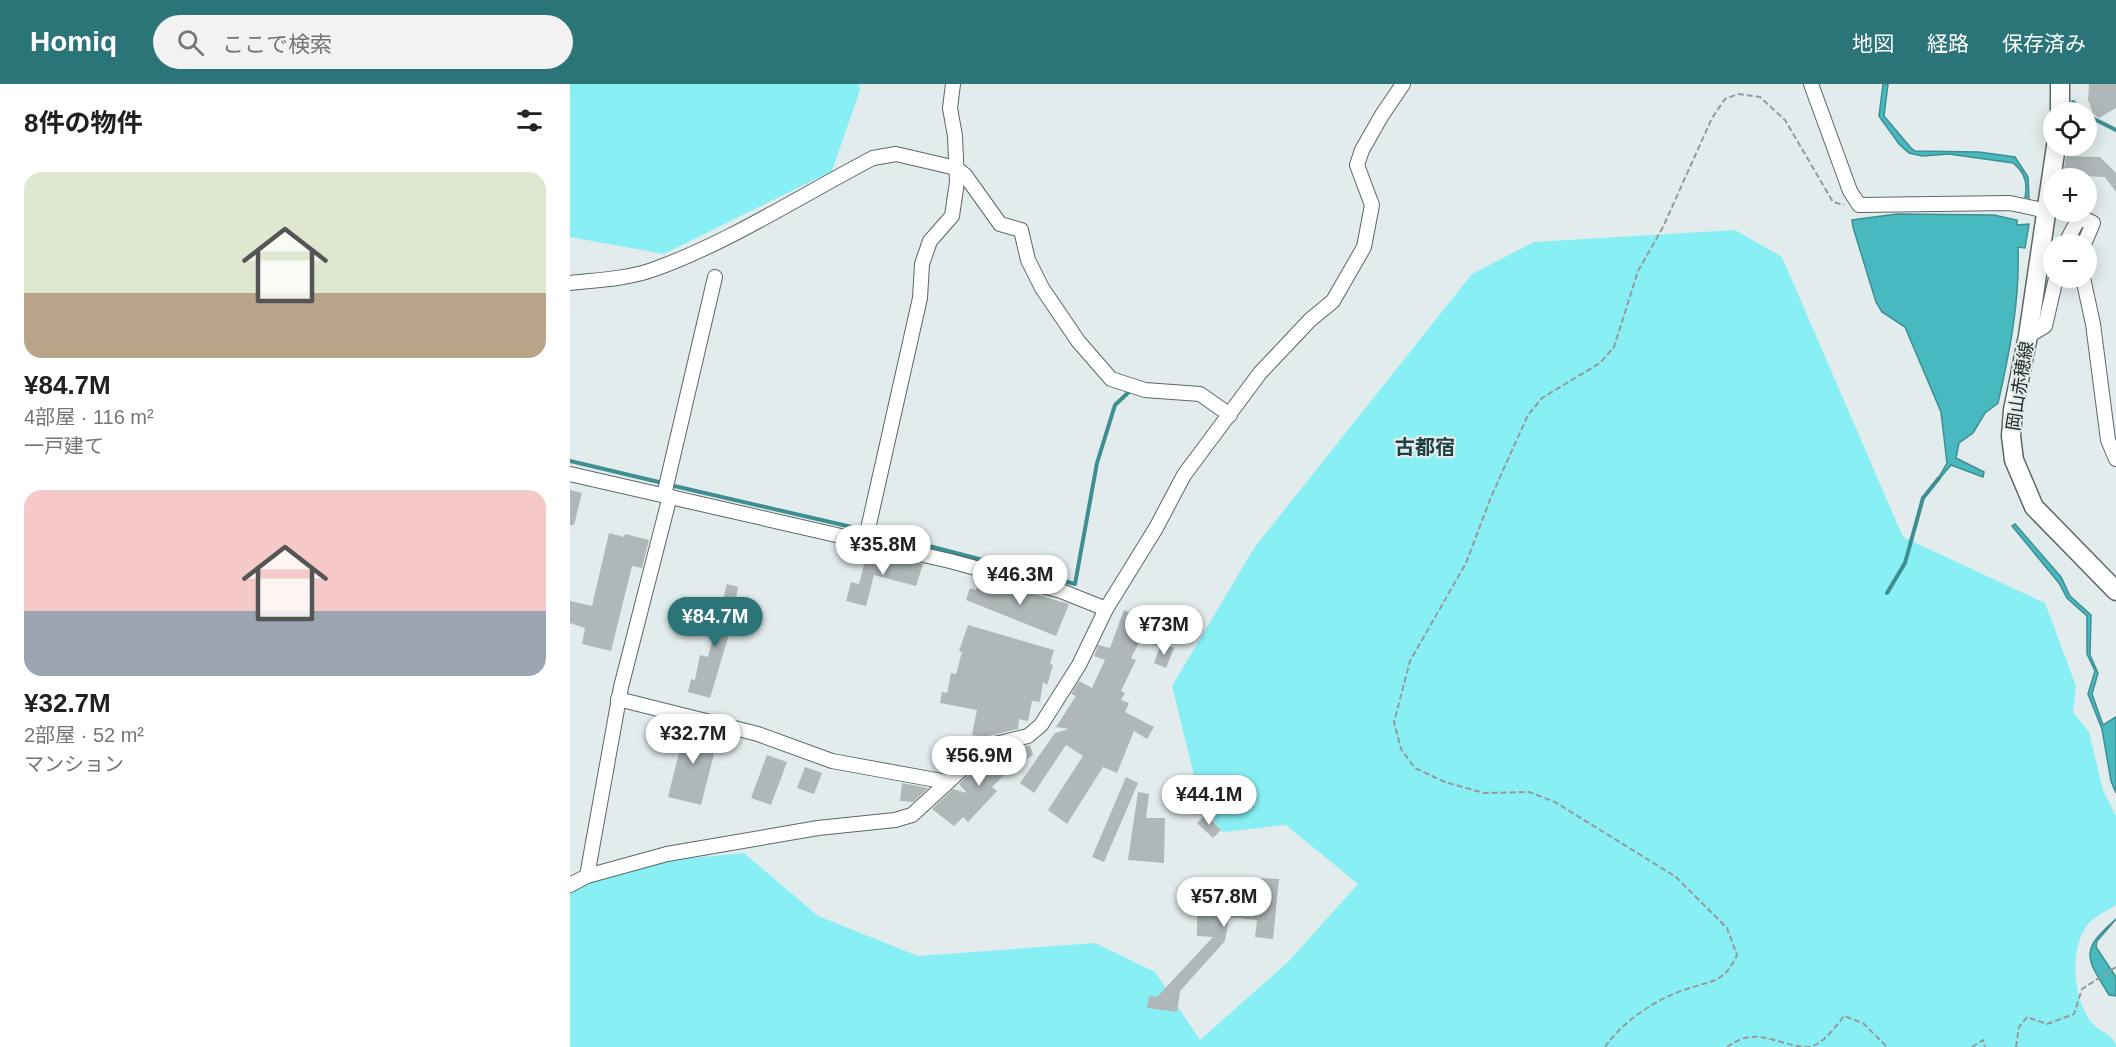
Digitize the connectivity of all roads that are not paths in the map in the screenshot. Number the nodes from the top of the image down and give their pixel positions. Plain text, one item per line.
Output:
1 (953, 84) edge
2 (1403, 84) edge
3 (1811, 84) edge
4 (2060, 84) edge
5 (2060, 102) edge
6 (956, 168) junction
7 (2043, 210) edge
8 (2045, 222) edge
9 (2070, 234) edge
10 (2088, 234) edge
11 (715, 277) dead end
12 (570, 283) edge
13 (2054, 288) edge
14 (2085, 288) edge
15 (2028, 336) junction
16 (1230, 416) junction
17 (2116, 459) edge
18 (570, 474) edge
19 (667, 489) junction
20 (865, 542) junction
21 (2116, 591) edge
22 (1106, 609) junction
23 (618, 699) junction
24 (947, 782) junction
25 (587, 876) junction
26 (570, 885) edge

1 - 6 street
2 - 16 street
3 - 7 street
4 - 5 main road
6 - 12 street
6 - 16 street
6 - 20 street
8 - 15 main road, 岡山赤穂線
9 - 10 street
11 - 19 street
13 - 15 street
14 - 17 street
15 - 21 main road, 岡山赤穂線
16 - 22 street
18 - 19 street
19 - 20 street
19 - 23 street
20 - 22 street
22 - 24 street
23 - 24 street
23 - 25 street
24 - 25 street
25 - 26 street

